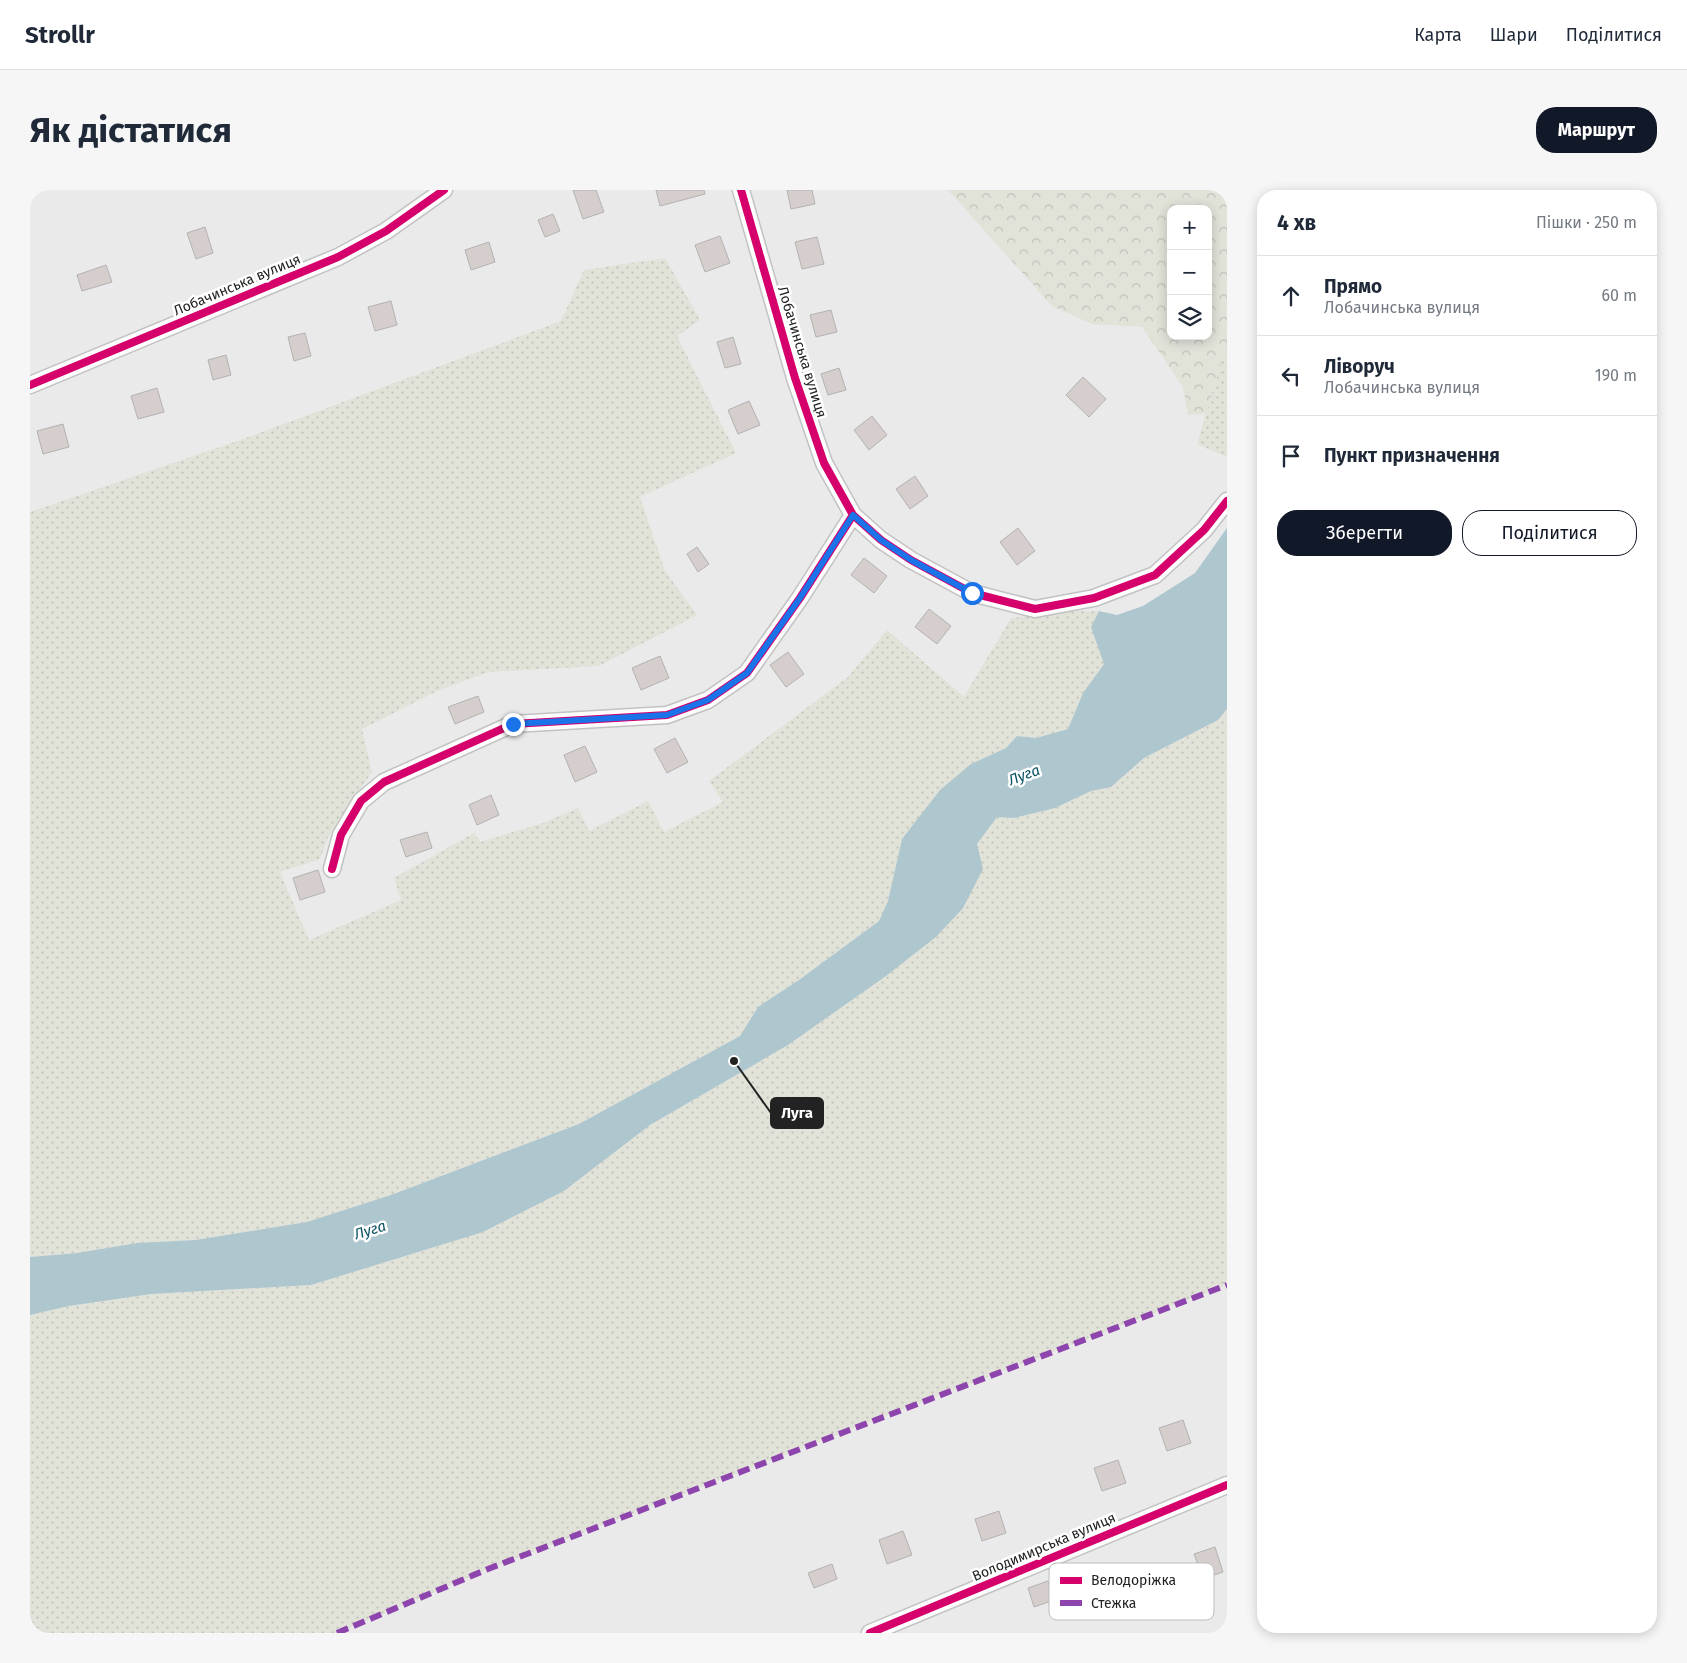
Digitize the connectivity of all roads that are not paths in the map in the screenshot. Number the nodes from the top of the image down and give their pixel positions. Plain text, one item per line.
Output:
1 (444, 190) edge
2 (741, 190) edge
3 (30, 385) edge
4 (1227, 501) edge
5 (853, 515) junction
6 (332, 869) dead end
7 (1227, 1484) edge
8 (904, 1626) edge
9 (870, 1633) edge

1 - 3 street, Лобачинська вулиця
2 - 5 street, Лобачинська вулиця
4 - 5 street, Лобачинська вулиця
5 - 6 street
7 - 8 street, Володимирська вулиця
8 - 9 street, Володимирська вулиця

